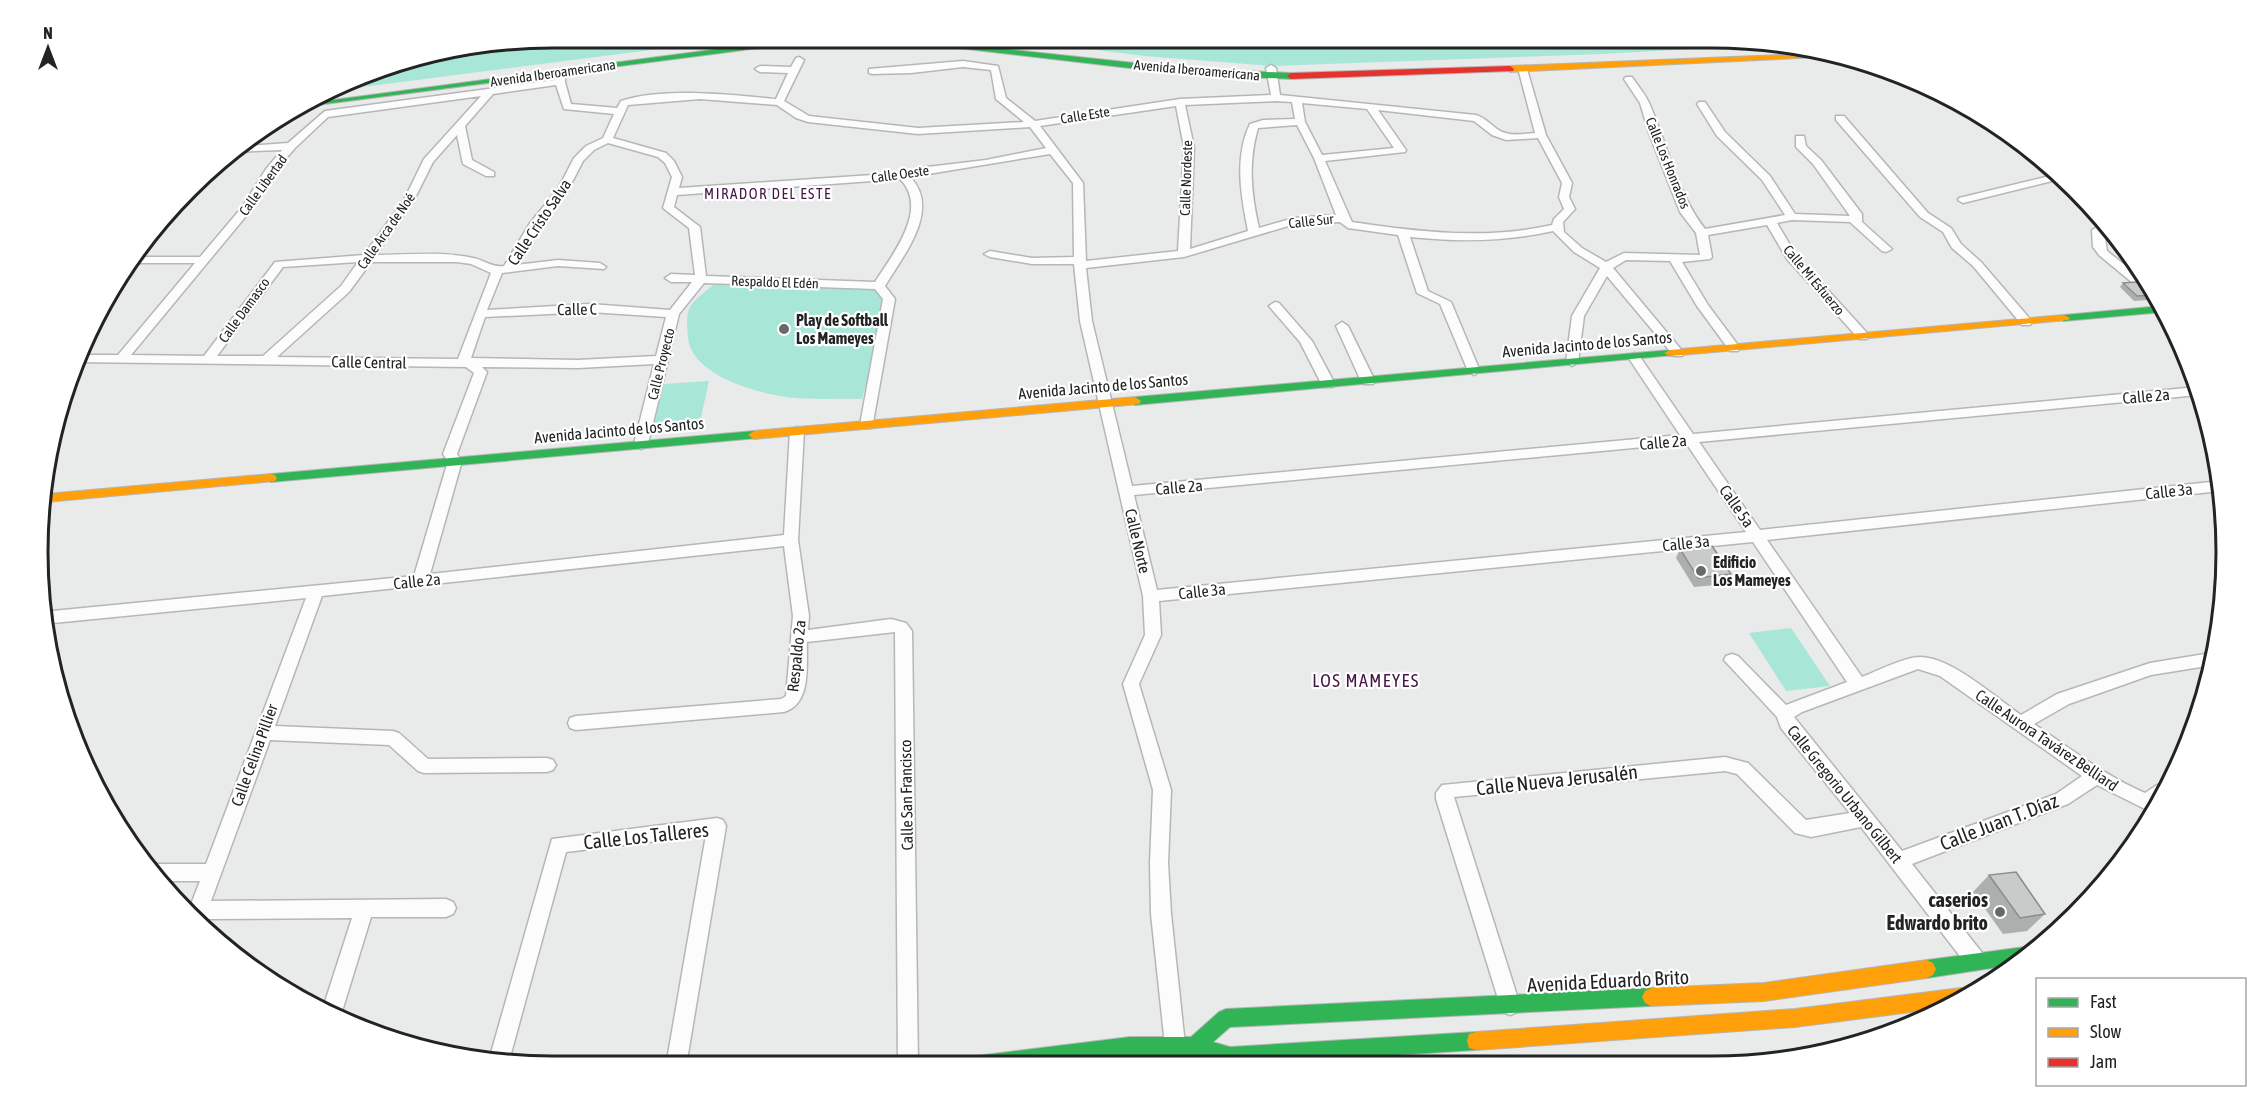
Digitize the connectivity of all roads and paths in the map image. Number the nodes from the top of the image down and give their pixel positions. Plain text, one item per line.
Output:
1 (684, 48) edge
2 (742, 48) edge
3 (988, 48) edge
4 (1058, 48) edge
5 (1742, 49) edge
6 (1798, 56) edge
7 (1523, 68) junction
8 (760, 69) dead end
9 (872, 71) dead end
10 (1272, 72) junction
11 (560, 77) junction
12 (1629, 79) dead end
13 (491, 90) junction
14 (348, 91) edge
15 (1276, 98) junction
16 (1296, 99) junction
17 (778, 102) junction
18 (1180, 102) junction
19 (322, 104) edge
20 (1702, 104) dead end
21 (1370, 106) junction
22 (620, 111) junction
23 (1840, 118) dead end
24 (1300, 122) junction
25 (1034, 124) junction
26 (460, 126) junction
27 (1541, 135) junction
28 (1800, 138) dead end
29 (607, 140) junction
30 (291, 146) junction
31 (249, 149) edge
32 (1054, 150) junction
33 (1319, 158) junction
34 (490, 174) dead end
35 (903, 176) junction
36 (2050, 179) edge
37 (672, 192) junction
38 (1963, 200) dead end
39 (1792, 217) junction
40 (1343, 218) junction
41 (1854, 219) junction
42 (1770, 220) junction
43 (1557, 226) junction
44 (2099, 230) edge
45 (1254, 232) junction
46 (1403, 233) junction
47 (1702, 233) junction
48 (1886, 249) dead end
49 (990, 254) dead end
50 (1184, 254) junction
51 (368, 258) junction
52 (1674, 259) junction
53 (141, 260) edge
54 (201, 260) junction
55 (1080, 262) junction
56 (600, 267) dead end
57 (1606, 267) junction
58 (502, 270) junction
59 (671, 278) dead end
60 (701, 279) junction
61 (2135, 279) edge
62 (879, 286) junction
63 (1275, 306) dead end
64 (2153, 310) edge
65 (480, 314) junction
66 (673, 314) junction
67 (2026, 322) junction
68 (1342, 326) dead end
69 (1863, 336) junction
70 (1734, 348) junction
71 (1678, 352) junction
72 (1634, 357) junction
73 (86, 358) edge
74 (122, 358) junction
75 (207, 359) junction
76 (266, 360) junction
77 (662, 360) junction
78 (1572, 362) junction
79 (468, 363) junction
80 (1474, 371) junction
81 (1368, 381) junction
82 (1328, 384) junction
83 (2190, 392) edge
84 (1104, 402) junction
85 (867, 425) junction
86 (797, 431) junction
87 (1691, 439) junction
88 (642, 444) junction
89 (455, 461) junction
90 (2212, 487) edge
91 (1127, 491) junction
92 (51, 498) edge
93 (1758, 536) junction
94 (791, 540) junction
95 (420, 580) junction
96 (316, 591) junction
97 (1151, 596) junction
98 (52, 617) edge
99 (800, 637) junction
100 (1732, 660) dead end
101 (2204, 660) edge
102 (1859, 686) junction
103 (1785, 714) junction
104 (576, 723) dead end
105 (2021, 723) junction
106 (262, 733) junction
107 (547, 765) dead end
108 (2096, 776) junction
109 (2151, 799) edge
110 (1865, 818) junction
111 (1899, 861) junction
112 (163, 872) edge
113 (211, 873) junction
114 (446, 908) dead end
115 (198, 910) edge
116 (364, 910) junction
117 (203, 915) edge
118 (2013, 956) edge
119 (1976, 961) junction
120 (1944, 999) edge
121 (1510, 1005) junction
122 (334, 1006) edge
123 (1175, 1045) junction
124 (1194, 1046) junction
125 (1320, 1052) junction
126 (501, 1053) edge
127 (1132, 1055) edge
128 (678, 1056) edge
129 (908, 1056) edge
130 (1116, 1056) edge
131 (1304, 1056) edge

1 - 14 street, Avenida Iberoamericana
2 - 11 street, Avenida Iberoamericana
3 - 10 street, Avenida Iberoamericana
4 - 10 street, Avenida Iberoamericana
5 - 10 street, Avenida Iberoamericana
6 - 7 street, Avenida Iberoamericana
7 - 10 street, Avenida Iberoamericana
7 - 27 street
8 - 17 street
9 - 25 street, Calle Norte
10 - 15 street
11 - 13 street, Calle Libertad
11 - 19 street, Avenida Iberoamericana
11 - 22 street
12 - 47 street, Calle Los Honrados
13 - 26 street, Calle Arca de Noé
13 - 30 street, Calle Libertad
15 - 16 street, Calle Este
15 - 18 street, Calle Este
16 - 21 street, Calle Este
16 - 24 street
17 - 22 street, Calle Este
17 - 25 street, Calle Este
18 - 25 street, Calle Este
18 - 50 street, Calle Nordeste
20 - 39 street, Calle Mi Esfuerzo
21 - 27 street, Calle Este
21 - 33 street
22 - 29 street
23 - 67 street
24 - 33 street
24 - 45 street
25 - 32 street, Calle Norte
26 - 34 street
26 - 51 street, Calle Arca de Noé
27 - 43 street
28 - 41 street
29 - 37 street
29 - 58 street, Calle Cristo Salva
30 - 31 street
30 - 54 street, Calle Libertad
32 - 35 street, Calle Oeste
32 - 55 street, Calle Norte
33 - 40 street
35 - 37 street, Calle Oeste
35 - 62 street
36 - 38 street
37 - 60 street
39 - 41 street
39 - 42 street
40 - 45 street, Calle Sur
40 - 46 street, Calle Sur
41 - 48 street
42 - 47 street
42 - 69 street, Calle Mi Esfuerzo
43 - 46 street, Calle Sur
43 - 57 street
44 - 61 street
45 - 50 street, Calle Sur
46 - 80 street
47 - 52 street
49 - 55 street, Calle Sur
50 - 55 street, Calle Sur
51 - 58 street, Calle Damasco
51 - 75 street, Calle Damasco
51 - 76 street, Calle Arca de Noé
52 - 57 street
52 - 70 street
53 - 54 street
54 - 74 street, Calle Libertad
55 - 84 street, Calle Norte
56 - 58 street, Calle Damasco
57 - 71 street
57 - 78 street
58 - 65 street, Calle Cristo Salva
59 - 60 street, Respaldo El Edén
60 - 62 street, Respaldo El Edén
60 - 66 street, Calle Proyecto
62 - 85 street
63 - 82 street
64 - 67 street, Avenida Jacinto de los Santos
65 - 66 street, Calle C
65 - 79 street, Calle Cristo Salva
66 - 77 street, Calle Proyecto
67 - 69 street, Avenida Jacinto de los Santos
68 - 81 street
69 - 70 street, Avenida Jacinto de los Santos
70 - 71 street, Avenida Jacinto de los Santos
71 - 72 street, Avenida Jacinto de los Santos
72 - 78 street, Avenida Jacinto de los Santos
72 - 87 street, Calle 5a
73 - 74 street, Calle Central
74 - 75 street, Calle Central
75 - 76 street, Calle Central
76 - 79 street, Calle Central
77 - 79 street, Calle Central
77 - 88 street, Calle Proyecto
78 - 80 street, Avenida Jacinto de los Santos
79 - 89 street, Calle Cristo Salva
80 - 81 street, Avenida Jacinto de los Santos
81 - 82 street, Avenida Jacinto de los Santos
82 - 84 street, Avenida Jacinto de los Santos
83 - 87 street, Calle 2a
84 - 85 street, Avenida Jacinto de los Santos
84 - 91 street, Calle Norte
85 - 86 street, Avenida Jacinto de los Santos
86 - 88 street, Avenida Jacinto de los Santos
86 - 94 street, Respaldo 2a
87 - 91 street, Calle 2a
87 - 93 street, Calle 5a
88 - 89 street, Avenida Jacinto de los Santos
89 - 92 street, Avenida Jacinto de los Santos
89 - 95 street, Calle Cristo Salva
90 - 93 street, Calle 3a
91 - 97 street, Calle Norte
93 - 97 street, Calle 3a
93 - 102 street, Calle 5a
94 - 95 street, Calle 2a
94 - 99 street, Respaldo 2a
95 - 96 street, Calle 2a
96 - 98 street, Calle 2a
96 - 106 street, Calle Celina Pillier
97 - 123 street, Calle Norte
99 - 104 street, Respaldo 2a
99 - 129 street, Calle San Francisco
100 - 103 street, Calle Gregorio Urbano Gilbert
101 - 105 street
102 - 103 street
102 - 105 street, Calle Aurora Tavárez Belliard
103 - 110 street, Calle Gregorio Urbano Gilbert
105 - 108 street, Calle Aurora Tavárez Belliard
106 - 107 street
106 - 113 street, Calle Celina Pillier
108 - 109 street, Calle Aurora Tavárez Belliard
108 - 111 street, Calle Juan T. Díaz
110 - 111 street, Calle Gregorio Urbano Gilbert
110 - 121 street, Calle Nueva Jerusalén
111 - 119 street, Calle Gregorio Urbano Gilbert
112 - 113 street
113 - 115 street, Calle Celina Pillier
114 - 116 street
116 - 117 street
116 - 122 street
118 - 119 street, Avenida Eduardo Brito
119 - 121 street, Avenida Eduardo Brito
120 - 125 street
121 - 124 street, Avenida Eduardo Brito
123 - 124 street
123 - 127 street
124 - 125 street
125 - 131 street
126 - 128 street, Calle Los Talleres
127 - 130 street

